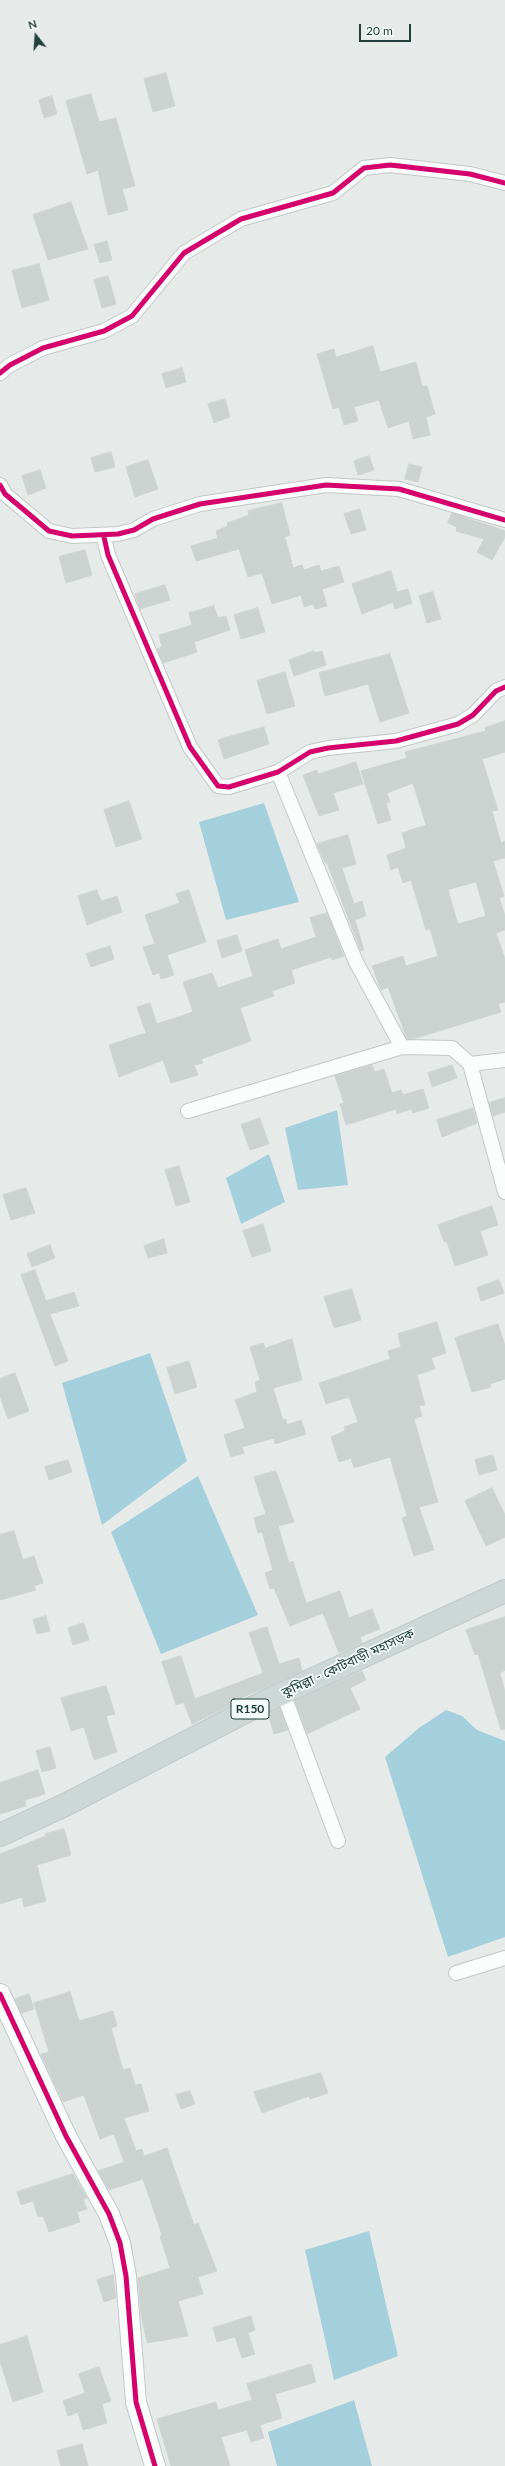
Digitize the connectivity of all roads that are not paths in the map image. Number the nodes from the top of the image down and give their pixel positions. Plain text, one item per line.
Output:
1 (505, 183) edge
2 (0, 373) edge
3 (0, 485) edge
4 (505, 520) edge
5 (104, 537) junction
6 (505, 687) edge
7 (278, 772) junction
8 (402, 1047) junction
9 (505, 1060) edge
10 (470, 1064) junction
11 (188, 1111) dead end
12 (505, 1192) edge
13 (505, 1591) edge
14 (283, 1693) junction
15 (0, 1835) edge
16 (338, 1841) dead end
17 (505, 1958) edge
18 (456, 1973) dead end
19 (0, 1994) edge
20 (155, 2466) edge

1 - 2 street
3 - 5 street
4 - 5 street
5 - 7 street
6 - 7 street
7 - 8 street
8 - 10 street
8 - 11 street
9 - 10 street
10 - 12 street
13 - 14 main road, কুমিল্লা - কোটবাড়ী মহাসড়ক / R150
14 - 15 main road, কুমিল্লা - কোটবাড়ী মহাসড়ক / R150
14 - 16 street
17 - 18 street
19 - 20 street

